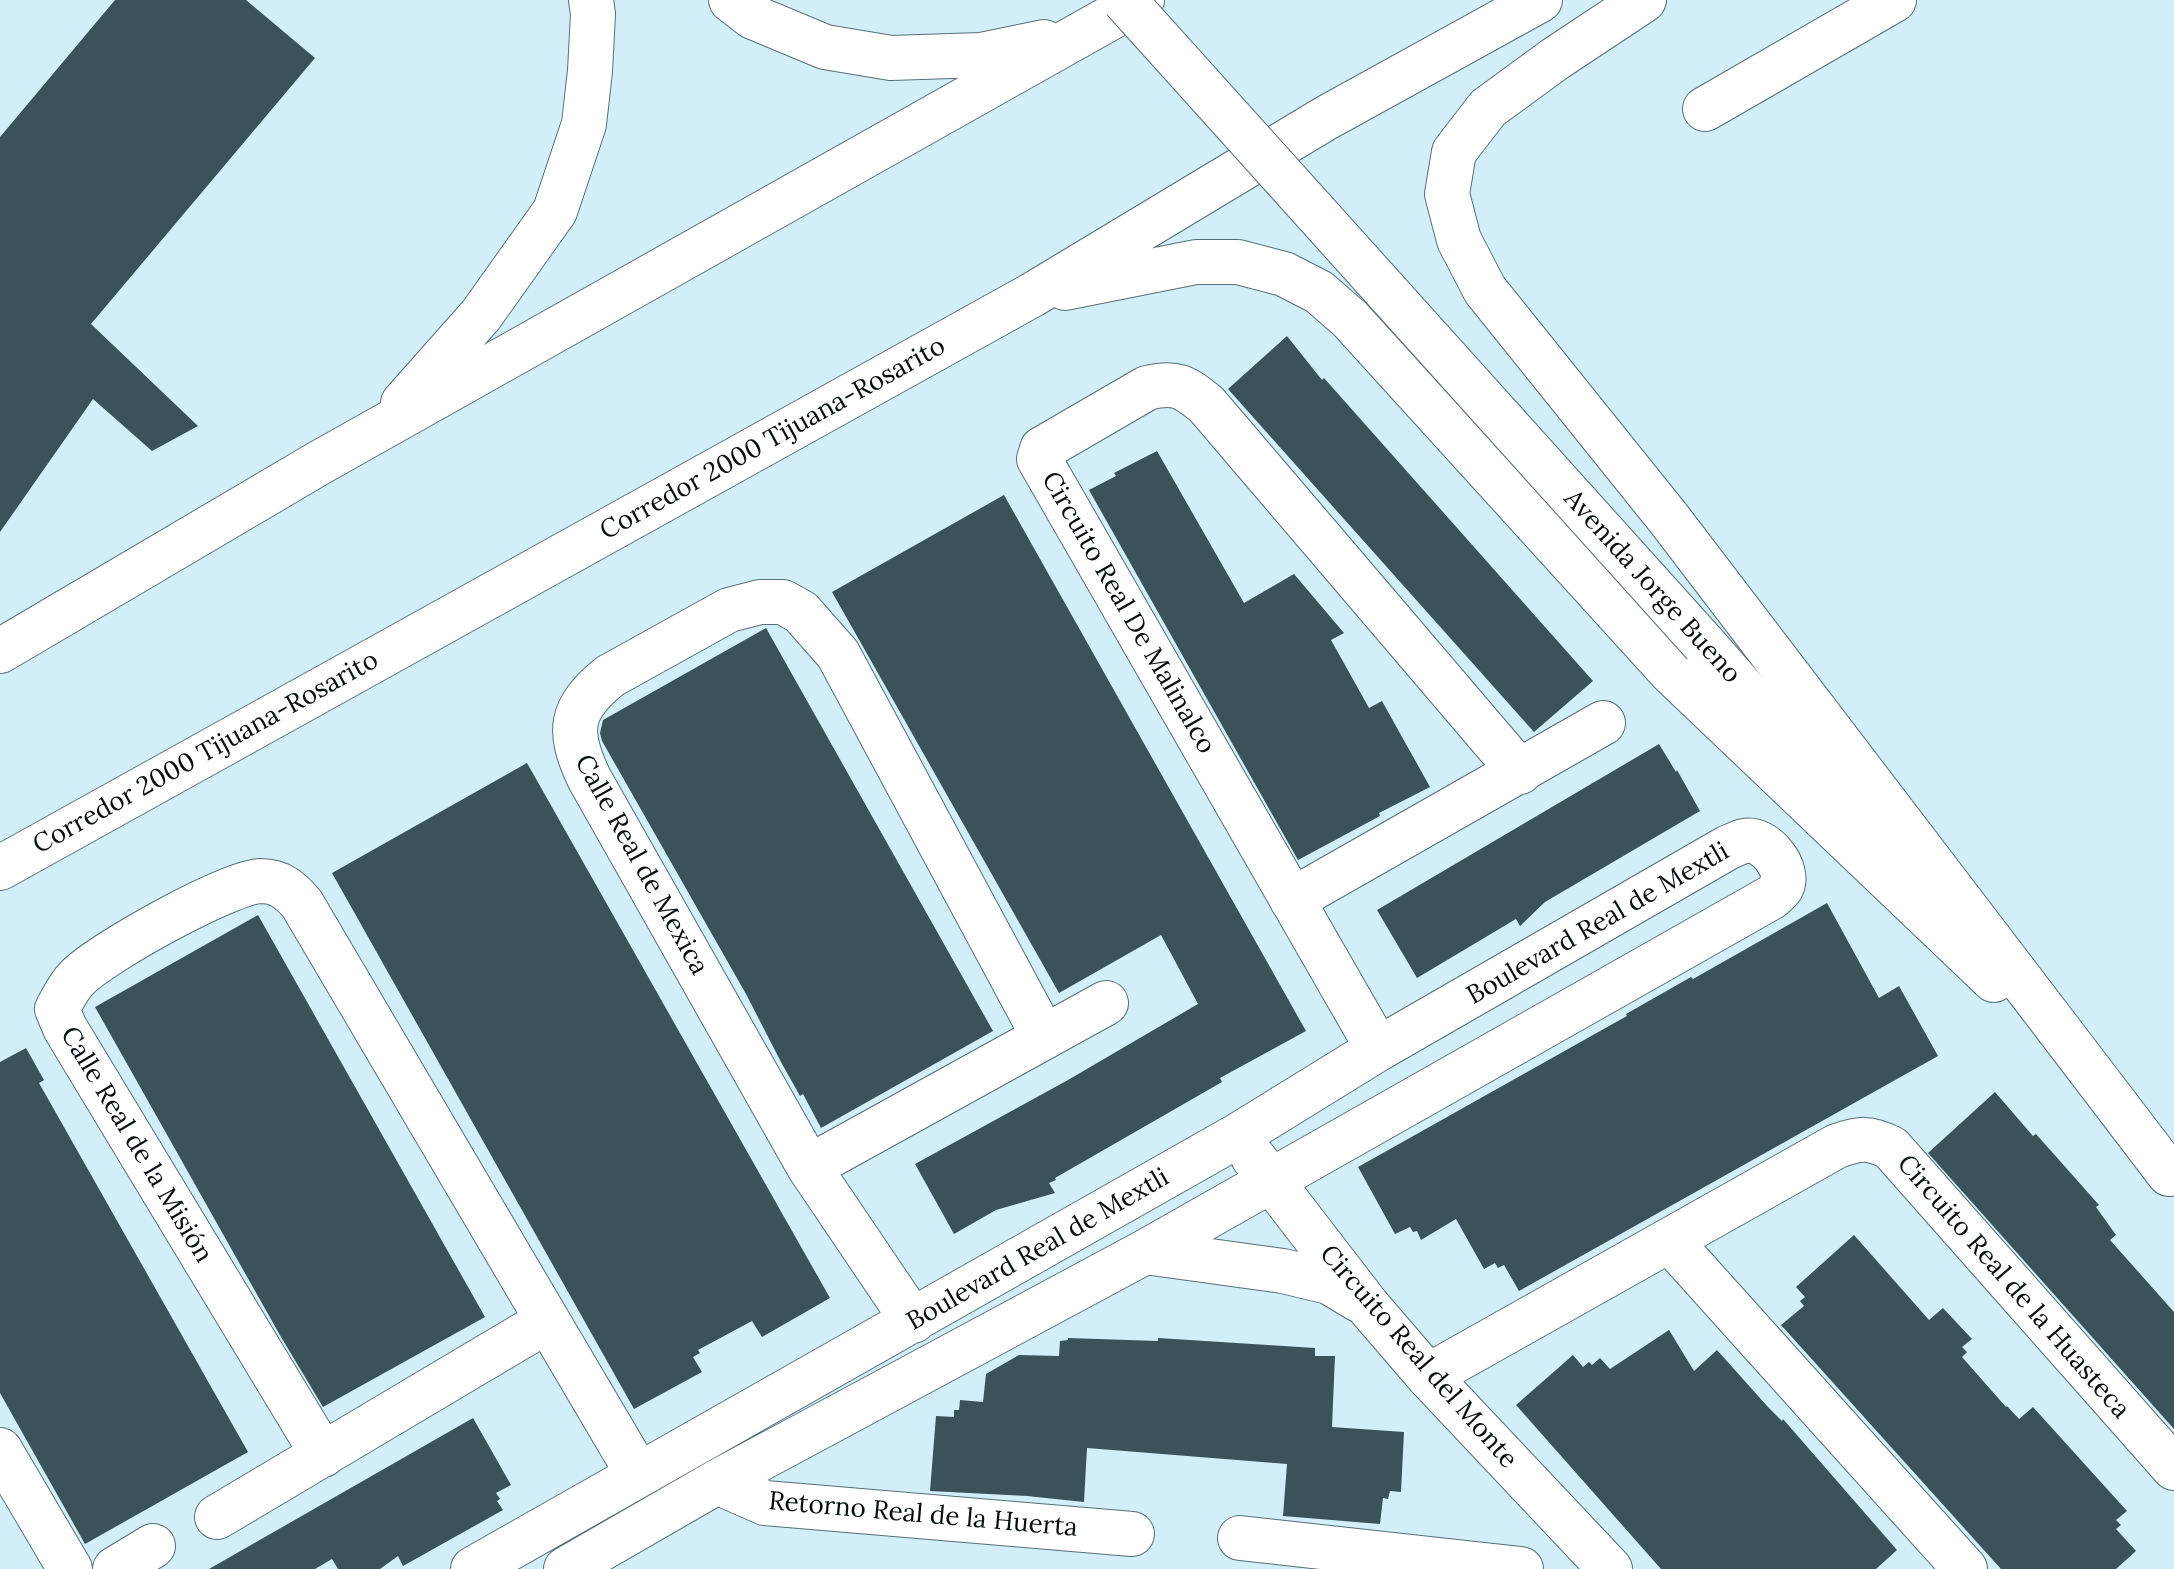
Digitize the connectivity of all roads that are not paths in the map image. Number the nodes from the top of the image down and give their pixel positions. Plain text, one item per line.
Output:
1 (591, 0) edge
2 (731, 0) edge
3 (1124, 0) edge
4 (1142, 0) edge
5 (1508, 0) edge
6 (1540, 0) edge
7 (1644, 0) edge
8 (1894, 0) edge
9 (1082, 34) junction
10 (1705, 109) dead end
11 (1326, 118) junction
12 (1032, 295) junction
13 (380, 430) junction
14 (0, 651) edge
15 (1603, 723) dead end
16 (1520, 772) junction
17 (0, 868) edge
18 (1292, 900) junction
19 (1106, 1003) dead end
20 (2030, 1015) junction
21 (1044, 1037) junction
22 (1378, 1049) junction
23 (1237, 1136) junction
24 (809, 1167) junction
25 (2171, 1177) edge
26 (1269, 1180) junction
27 (1670, 1241) junction
28 (1145, 1252) junction
29 (1367, 1305) junction
30 (547, 1321) junction
31 (913, 1321) junction
32 (1428, 1376) junction
33 (0, 1450) edge
34 (323, 1455) junction
35 (2174, 1468) edge
36 (638, 1474) junction
37 (717, 1482) junction
38 (217, 1517) dead end
39 (1132, 1534) dead end
40 (1240, 1538) dead end
41 (153, 1546) dead end
42 (70, 1569) edge
43 (115, 1569) edge
44 (473, 1569) edge
45 (566, 1569) edge
46 (1521, 1569) edge
47 (1610, 1569) edge
48 (1965, 1569) edge

1 - 13 main road
2 - 9 main road
3 - 20 main road, Avenida Jorge Bueno, bridge
4 - 9 main road
5 - 11 main road
6 - 11 main road, Corredor 2000 Tijuana-Rosarito
7 - 25 main road
8 - 10 main road
9 - 13 main road
11 - 12 main road, Corredor 2000 Tijuana-Rosarito
12 - 17 main road, Corredor 2000 Tijuana-Rosarito
12 - 20 main road
13 - 14 main road
15 - 16 main road
16 - 18 main road
16 - 18 main road, Circuito Real De Malinalco
18 - 22 main road, Circuito Real De Malinalco
19 - 21 main road
20 - 25 main road, Avenida Jorge Bueno
21 - 24 main road
21 - 24 main road, Calle Real de Mexica
22 - 23 main road, Boulevard Real de Mextli
22 - 26 main road, Boulevard Real de Mextli
23 - 26 main road, Circuito Real del Monte
23 - 31 main road, Boulevard Real de Mextli
24 - 31 main road, Calle Real de Mexica
26 - 28 main road, Boulevard Real de Mextli
26 - 29 main road, Circuito Real del Monte
27 - 32 main road, Circuito Real de la Huasteca
27 - 35 main road, Circuito Real de la Huasteca
27 - 48 main road
28 - 29 main road
28 - 37 main road, Boulevard Real de Mextli
29 - 32 main road, Circuito Real del Monte
30 - 34 main road
30 - 34 main road, Calle Real de la Misión
30 - 36 main road, Calle Real de la Misión
31 - 36 main road, Boulevard Real de Mextli
32 - 47 main road, Circuito Real del Monte
33 - 42 main road
34 - 38 main road
36 - 44 main road, Boulevard Real de Mextli
37 - 39 main road, Retorno Real de la Huerta
37 - 45 main road, Boulevard Real de Mextli
40 - 46 main road
41 - 43 main road

